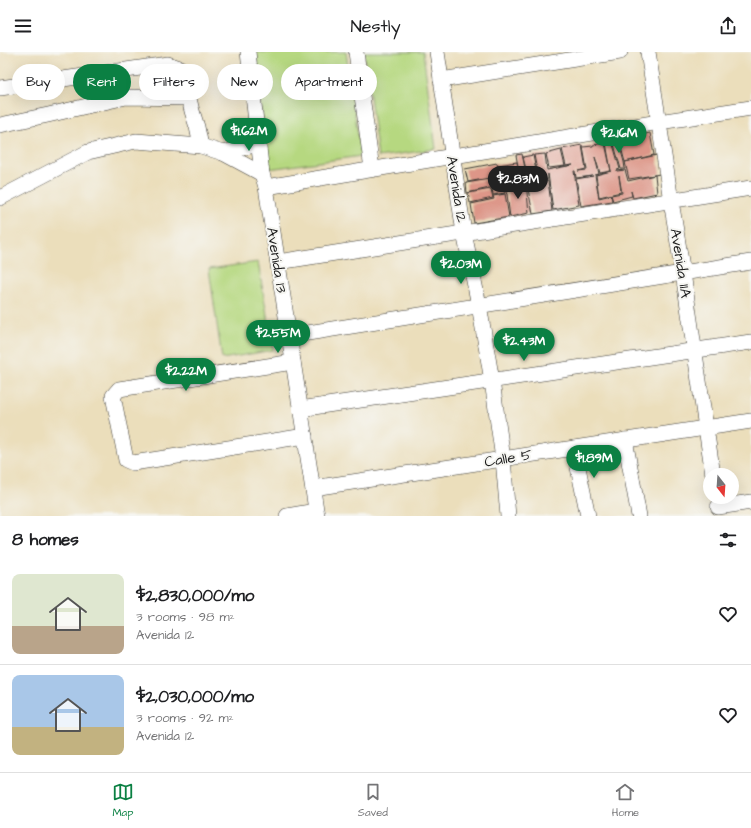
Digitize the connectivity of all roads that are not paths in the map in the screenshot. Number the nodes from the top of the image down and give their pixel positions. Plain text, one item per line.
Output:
1 (248, 52) edge
2 (356, 52) edge
3 (436, 52) edge
4 (620, 52) edge
5 (648, 52) edge
6 (139, 68) edge
7 (441, 80) junction
8 (0, 88) edge
9 (139, 97) edge
10 (189, 100) edge
11 (751, 108) edge
12 (659, 122) junction
13 (0, 125) edge
14 (258, 144) junction
15 (201, 146) junction
16 (223, 152) junction
17 (452, 156) junction
18 (372, 170) junction
19 (264, 181) junction
20 (751, 188) edge
21 (0, 198) edge
22 (671, 200) junction
23 (464, 233) junction
24 (278, 262) junction
25 (751, 262) edge
26 (683, 273) junction
27 (479, 305) junction
28 (289, 336) junction
29 (751, 342) edge
30 (695, 351) junction
31 (293, 362) junction
32 (492, 381) junction
33 (300, 409) junction
34 (751, 421) edge
35 (706, 428) junction
36 (305, 436) junction
37 (625, 440) junction
38 (574, 448) junction
39 (503, 459) junction
40 (712, 468) edge
41 (313, 488) junction
42 (751, 502) edge
43 (718, 507) edge
44 (317, 513) edge
45 (287, 516) edge
46 (508, 516) edge
47 (588, 516) edge
48 (639, 516) edge

1 - 14 street, Avenida 13
2 - 18 street
3 - 7 street, Avenida 12
4 - 7 street
5 - 12 street, Avenida 11A
6 - 8 street
7 - 17 street, Avenida 12
9 - 13 street
10 - 15 street
11 - 12 street
12 - 17 street
12 - 22 street, Avenida 11A
14 - 16 street
14 - 19 street, Avenida 13
15 - 16 street
15 - 21 street
16 - 19 street
17 - 18 street
17 - 23 street, Avenida 12
18 - 19 street
19 - 24 street, Avenida 13
20 - 22 street
22 - 23 street
22 - 26 street, Avenida 11A
23 - 24 street
23 - 27 street, Avenida 12
24 - 28 street, Avenida 13
25 - 26 street
26 - 27 street
26 - 30 street, Avenida 11A
27 - 28 street
27 - 32 street, Avenida 12
28 - 31 street, Avenida 13
29 - 30 street
30 - 32 street
30 - 35 street, Avenida 11A
31 - 33 street, Avenida 13
31 - 36 street
32 - 33 street
32 - 39 street, Avenida 12
33 - 36 street, Avenida 13
34 - 35 street, Calle 5
35 - 37 street, Calle 5
35 - 40 street, Avenida 11A
36 - 41 street, Avenida 13
37 - 38 street, Calle 5
37 - 48 street
38 - 39 street, Calle 5
38 - 47 street
39 - 41 street, Calle 5
39 - 46 street, Avenida 12
41 - 44 street, Avenida 13
42 - 43 street
44 - 45 street

